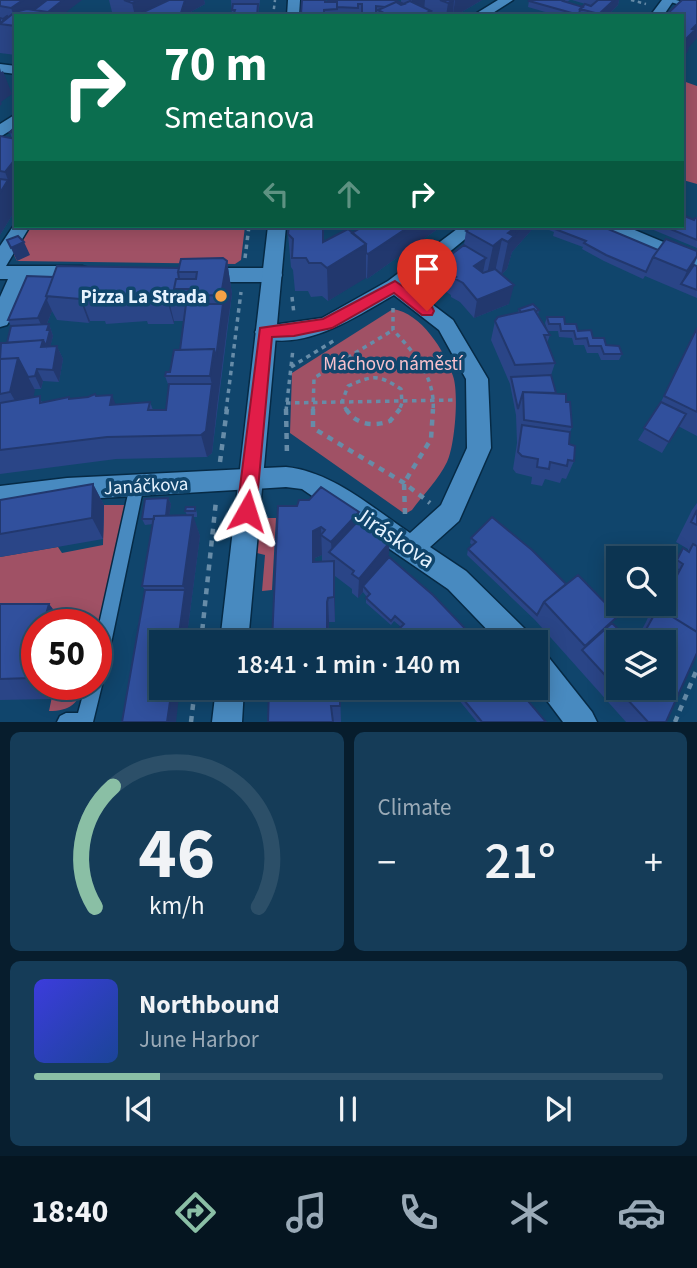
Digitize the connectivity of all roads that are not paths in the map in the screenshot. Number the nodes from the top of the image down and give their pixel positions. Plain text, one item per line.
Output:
1 (507, 0) edge
2 (665, 1) edge
3 (697, 8) edge
4 (482, 14) edge
5 (14, 121) edge
6 (0, 132) edge
7 (20, 228) edge
8 (277, 228) edge
9 (470, 228) edge
10 (615, 228) edge
11 (0, 261) edge
12 (697, 263) edge
13 (0, 272) edge
14 (20, 272) junction
15 (102, 273) edge
16 (183, 275) edge
17 (283, 281) junction
18 (394, 296) junction
19 (0, 320) edge
20 (265, 332) junction
21 (250, 480) junction
22 (137, 485) junction
23 (0, 497) edge
24 (410, 549) junction
25 (111, 609) edge
26 (235, 630) edge
27 (506, 630) edge
28 (548, 679) edge
29 (90, 700) edge
30 (229, 700) edge
31 (66, 722) edge
32 (84, 722) edge
33 (227, 722) edge
34 (582, 722) edge

1 - 4 street
2 - 3 lane
5 - 6 street
7 - 11 street
8 - 17 street
9 - 18 street
10 - 12 street
13 - 14 street
14 - 15 street
14 - 19 street
16 - 17 street
17 - 20 street
18 - 20 street
18 - 24 street
20 - 21 street
21 - 22 street, Janáčkova
21 - 24 street, Jiráskova
21 - 26 street
22 - 23 street, Janáčkova
22 - 25 lane
24 - 27 street, Jiráskova
28 - 34 street
29 - 32 lane
30 - 33 street
31 - 32 lane

